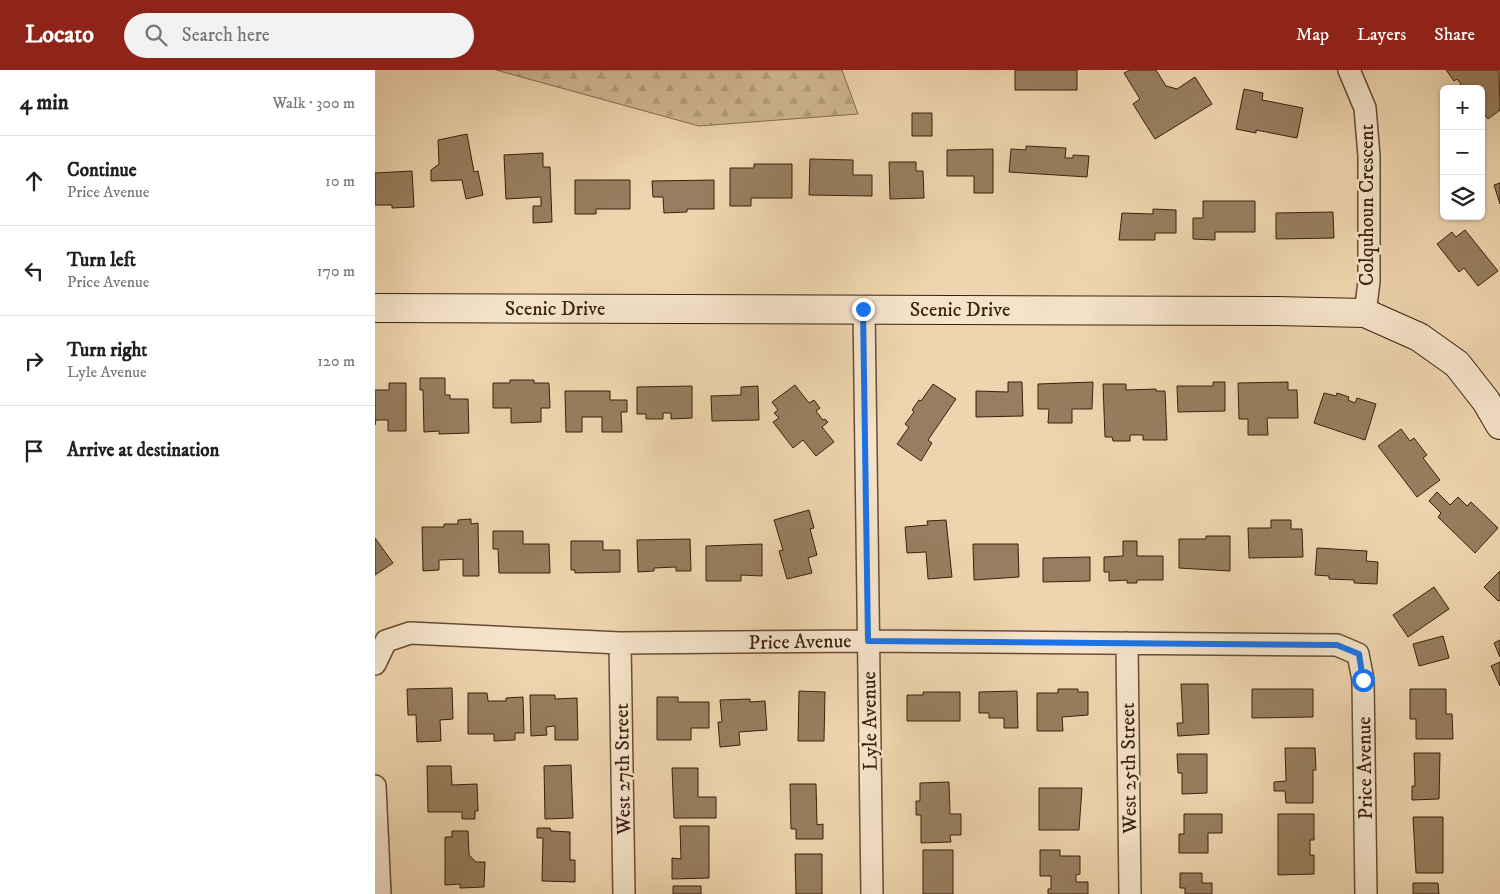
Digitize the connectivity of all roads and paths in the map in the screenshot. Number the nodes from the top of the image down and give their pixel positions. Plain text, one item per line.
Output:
1 (1349, 70) edge
2 (375, 308) edge
3 (863, 309) junction
4 (1365, 313) junction
5 (1500, 425) edge
6 (868, 641) junction
7 (1127, 642) junction
8 (620, 643) junction
9 (375, 664) edge
10 (375, 786) edge
11 (381, 894) edge
12 (624, 894) edge
13 (872, 894) edge
14 (1129, 894) edge
15 (1366, 894) edge

1 - 4 street, Colquhoun Crescent
2 - 3 street, Scenic Drive
3 - 4 street, Scenic Drive
3 - 6 street, Lyle Avenue
4 - 5 street, Scenic Drive
6 - 7 street, Price Avenue
6 - 8 street, Price Avenue
6 - 13 street, Lyle Avenue
7 - 14 street, West 25th Street
7 - 15 street, Price Avenue
8 - 9 street, Price Avenue
8 - 12 street, West 27th Street
10 - 11 street

